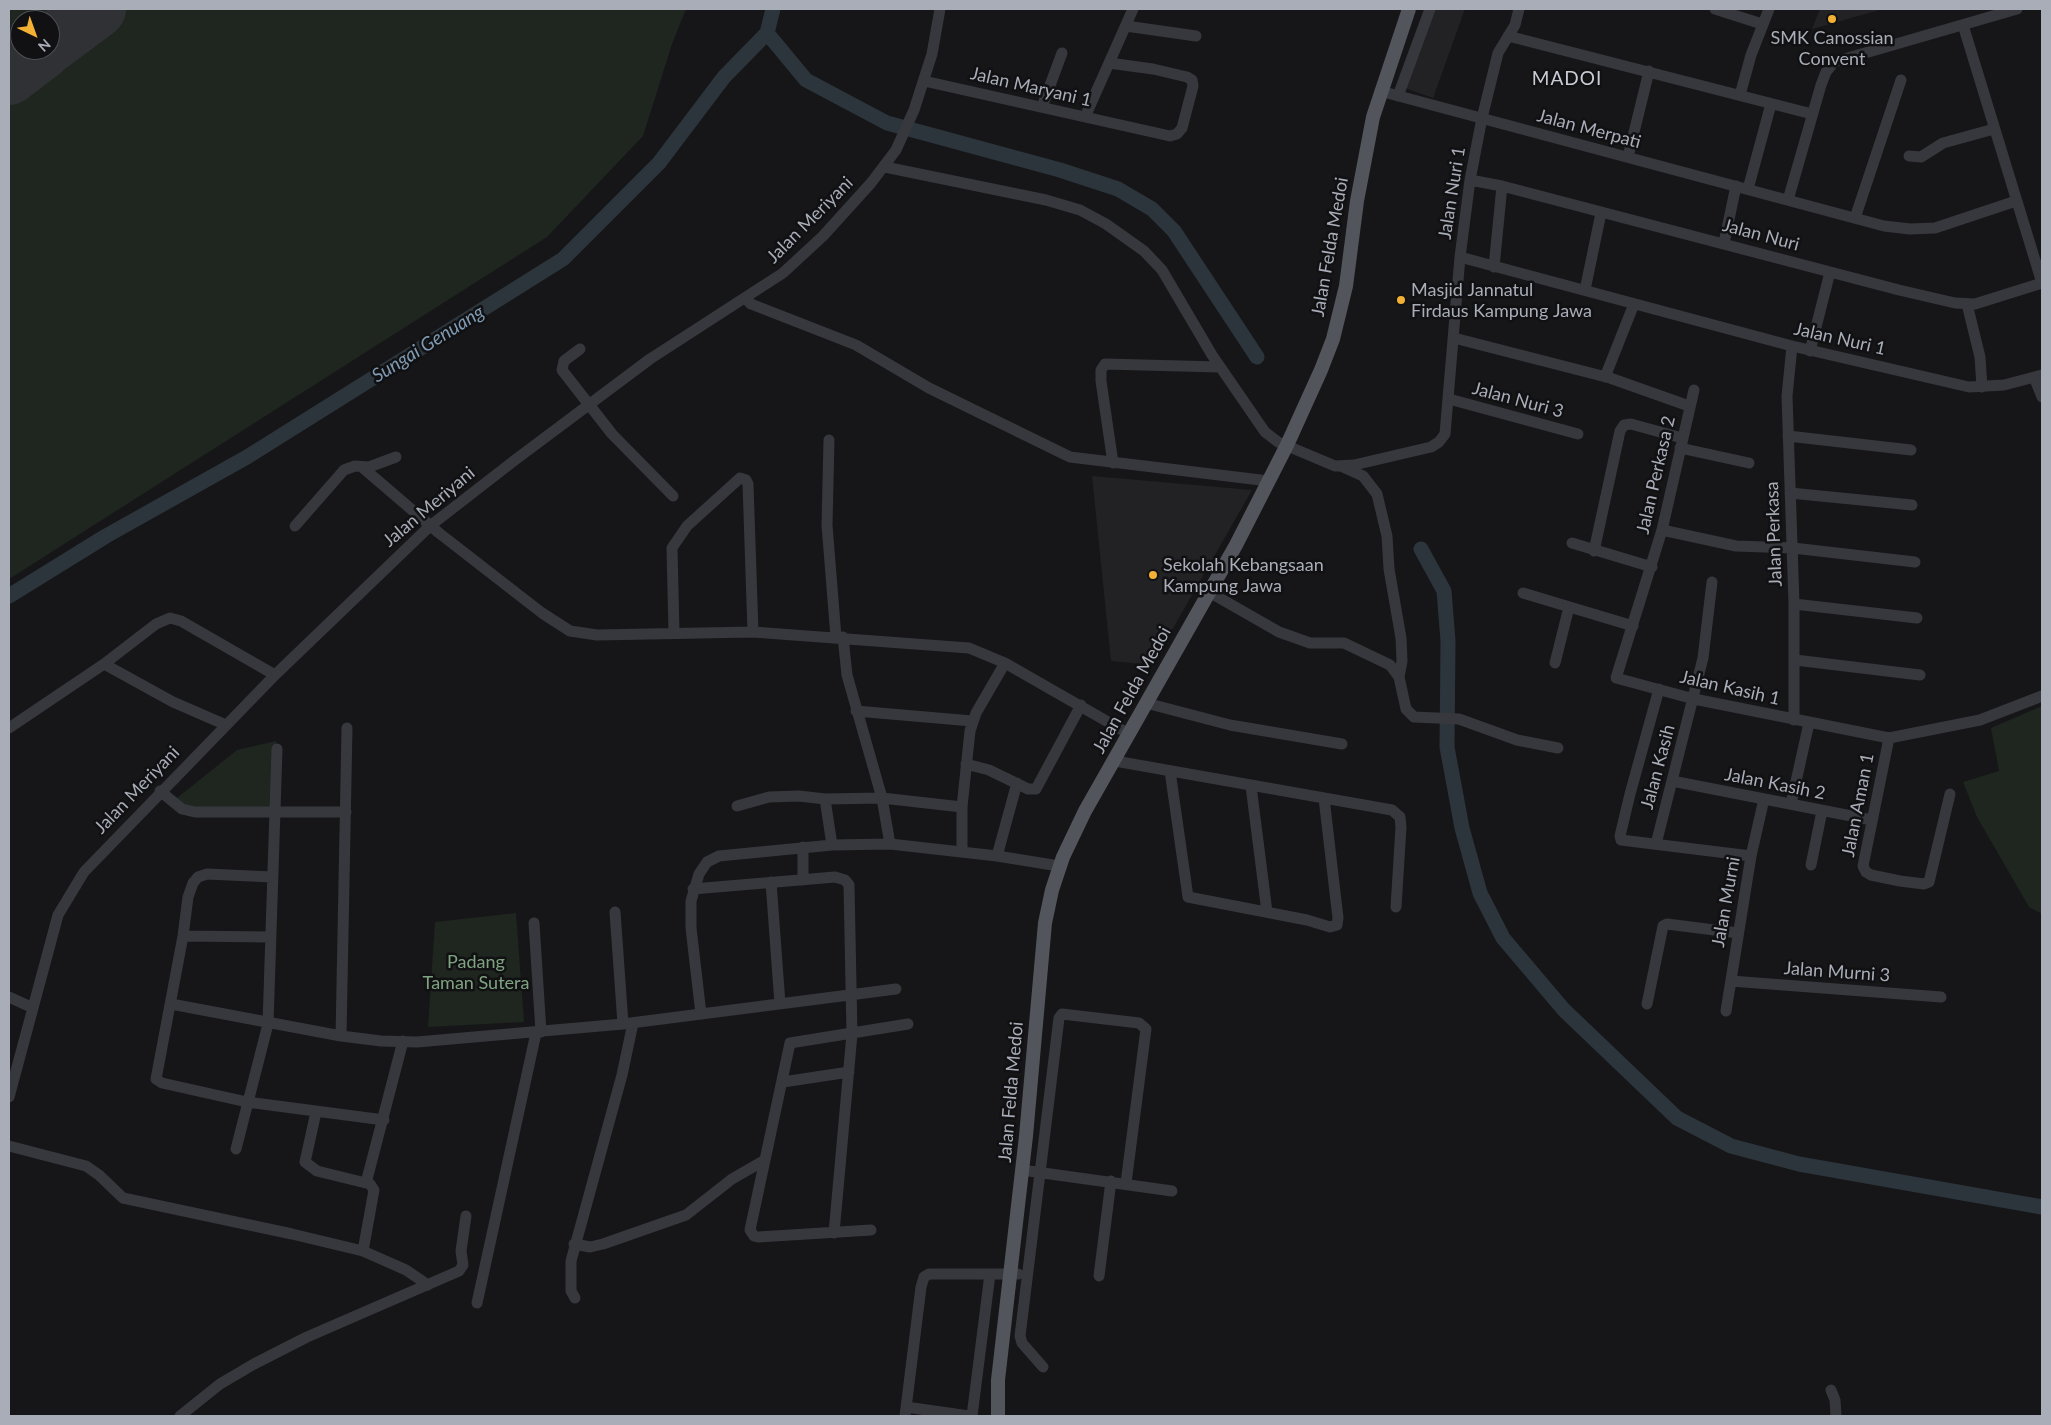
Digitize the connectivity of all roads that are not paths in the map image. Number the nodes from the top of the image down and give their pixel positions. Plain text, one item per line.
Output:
1 (940, 9) edge
2 (1133, 9) edge
3 (1409, 9) edge
4 (1430, 9) edge
5 (1519, 9) edge
6 (1715, 9) edge
7 (1769, 9) edge
8 (2017, 9) edge
9 (1762, 24) junction
10 (1963, 24) junction
11 (1126, 26) junction
12 (1196, 36) dead end
13 (1508, 36) junction
14 (1062, 53) dead end
15 (1109, 63) junction
16 (1649, 71) junction
17 (1901, 80) dead end
18 (924, 81) junction
19 (1380, 91) junction
20 (1740, 95) junction
21 (1398, 96) junction
22 (1771, 104) junction
23 (1042, 107) junction
24 (1812, 114) junction
25 (1085, 117) junction
26 (1482, 118) junction
27 (1994, 129) junction
28 (1909, 156) dead end
29 (1628, 157) junction
30 (885, 167) junction
31 (1470, 180) junction
32 (1502, 186) junction
33 (1736, 186) junction
34 (1748, 189) junction
35 (1788, 200) junction
36 (2016, 201) junction
37 (1601, 213) junction
38 (1855, 218) junction
39 (1724, 243) junction
40 (1460, 257) junction
41 (1494, 267) junction
42 (1830, 272) junction
43 (2042, 283) edge
44 (1585, 290) junction
45 (745, 298) junction
46 (1634, 304) junction
47 (1967, 304) junction
48 (1454, 338) junction
49 (1792, 346) junction
50 (580, 349) dead end
51 (1810, 351) junction
52 (1219, 367) junction
53 (2038, 376) edge
54 (1608, 378) junction
55 (1982, 388) junction
56 (1694, 390) dead end
57 (2042, 397) edge
58 (1449, 399) junction
59 (588, 406) junction
60 (1689, 406) junction
61 (1578, 434) dead end
62 (1788, 436) junction
63 (829, 440) dead end
64 (1681, 443) junction
65 (1287, 445) junction
66 (1911, 450) dead end
67 (396, 457) dead end
68 (1113, 463) junction
69 (1749, 463) dead end
70 (362, 467) junction
71 (1343, 467) junction
72 (1270, 481) junction
73 (1790, 493) junction
74 (672, 496) dead end
75 (1912, 505) dead end
76 (295, 526) dead end
77 (430, 526) junction
78 (1662, 530) junction
79 (1572, 543) dead end
80 (1793, 548) junction
81 (1594, 550) junction
82 (1915, 562) dead end
83 (1652, 567) junction
84 (1712, 582) dead end
85 (1209, 592) junction
86 (1523, 593) dead end
87 (1794, 604) junction
88 (1569, 607) junction
89 (1917, 618) dead end
90 (1633, 626) junction
91 (674, 632) junction
92 (753, 632) junction
93 (839, 637) junction
94 (1795, 660) junction
95 (1005, 662) junction
96 (1554, 663) dead end
97 (104, 664) junction
98 (275, 675) junction
99 (1920, 675) dead end
100 (1400, 677) junction
101 (1616, 678) joint
102 (1659, 689) junction
103 (2042, 696) edge
104 (1694, 699) junction
105 (1146, 703) junction
106 (1081, 705) junction
107 (856, 711) junction
108 (1794, 720) junction
109 (972, 721) junction
110 (1809, 723) junction
111 (226, 725) junction
112 (9, 728) edge
113 (347, 728) dead end
114 (1129, 734) junction
115 (1889, 738) junction
116 (1342, 744) dead end
117 (1558, 748) dead end
118 (277, 749) dead end
119 (1115, 761) junction
120 (966, 764) junction
121 (1170, 772) junction
122 (1672, 781) junction
123 (1017, 783) junction
124 (1251, 786) junction
125 (160, 791) junction
126 (1950, 794) dead end
127 (882, 798) junction
128 (1324, 798) junction
129 (826, 799) junction
130 (1764, 799) junction
131 (1791, 804) junction
132 (737, 806) dead end
133 (962, 806) junction
134 (1822, 811) junction
135 (346, 812) junction
136 (275, 813) junction
137 (1872, 820) junction
138 (832, 844) junction
139 (890, 844) junction
140 (1656, 844) junction
141 (803, 847) junction
142 (962, 852) junction
143 (997, 856) junction
144 (1751, 856) junction
145 (1059, 866) junction
146 (1811, 866) dead end
147 (272, 877) junction
148 (803, 880) junction
149 (772, 882) junction
150 (693, 889) junction
151 (1396, 906) dead end
152 (615, 912) dead end
153 (1267, 912) junction
154 (534, 923) dead end
155 (1738, 933) junction
156 (184, 936) junction
157 (270, 937) junction
158 (1730, 981) junction
159 (896, 989) dead end
160 (853, 994) junction
161 (9, 997) edge
162 (1941, 997) dead end
163 (171, 1004) junction
164 (780, 1004) junction
165 (1647, 1004) dead end
166 (33, 1008) junction
167 (1726, 1011) dead end
168 (701, 1014) junction
169 (628, 1023) junction
170 (268, 1024) junction
171 (908, 1024) dead end
172 (539, 1032) junction
173 (852, 1034) junction
174 (341, 1036) junction
175 (403, 1041) junction
176 (849, 1072) junction
177 (783, 1082) junction
178 (9, 1097) edge
179 (248, 1102) junction
180 (316, 1112) junction
181 (384, 1120) junction
182 (9, 1146) edge
183 (236, 1149) dead end
184 (765, 1160) junction
185 (1022, 1170) junction
186 (1041, 1173) junction
187 (1111, 1181) junction
188 (366, 1183) junction
189 (1126, 1183) junction
190 (1172, 1191) dead end
191 (466, 1216) dead end
192 (871, 1230) dead end
193 (834, 1233) junction
194 (574, 1244) junction
195 (362, 1251) junction
196 (1010, 1273) junction
197 (990, 1274) junction
198 (1027, 1274) junction
199 (1099, 1276) dead end
200 (428, 1285) junction
201 (575, 1298) dead end
202 (477, 1303) dead end
203 (1043, 1367) dead end
204 (1831, 1390) dead end
205 (906, 1412) edge
206 (180, 1416) edge
207 (971, 1416) edge
208 (998, 1416) edge
209 (1836, 1416) edge

1 - 18 street, Jalan Meriyani
2 - 11 street
3 - 19 main road, Jalan Felda Medoi
4 - 21 street
5 - 13 street, Jalan Nuri 1
6 - 9 street
7 - 9 street
8 - 10 street
9 - 20 street
10 - 24 street
10 - 27 street
11 - 12 street
11 - 15 street
13 - 16 street
13 - 26 street, Jalan Nuri 1
14 - 23 street
15 - 25 street
15 - 25 street, Jalan Maryani 1
16 - 20 street
16 - 29 street
17 - 38 street
18 - 23 street, Jalan Maryani 1
18 - 30 street, Jalan Meriyani
19 - 21 street, Jalan Merpati
19 - 65 main road, Jalan Felda Medoi
20 - 22 street
21 - 26 street, Jalan Merpati
22 - 24 street
22 - 34 street
23 - 25 street, Jalan Maryani 1
24 - 35 street
26 - 29 street, Jalan Merpati
26 - 31 street, Jalan Nuri 1
27 - 28 street
27 - 36 street
29 - 33 street, Jalan Merpati
30 - 45 street, Jalan Meriyani
30 - 52 street
31 - 32 street, Jalan Nuri
31 - 40 street, Jalan Nuri 1
32 - 37 street, Jalan Nuri
32 - 41 street
33 - 34 street, Jalan Merpati
33 - 39 street
34 - 35 street, Jalan Merpati
35 - 38 street, Jalan Merpati
36 - 38 street, Jalan Merpati
36 - 43 street
37 - 39 street, Jalan Nuri
37 - 44 street
39 - 42 street, Jalan Nuri
40 - 41 street, Jalan Nuri 1
40 - 48 street
41 - 44 street, Jalan Nuri 1
42 - 47 street, Jalan Nuri
42 - 51 street
43 - 47 street, Jalan Nuri
44 - 46 street, Jalan Nuri 1
45 - 59 street, Jalan Meriyani
45 - 68 street
46 - 49 street, Jalan Nuri 1
46 - 54 street
47 - 55 street
48 - 54 street
48 - 58 street
49 - 51 street, Jalan Nuri 1
49 - 62 street, Jalan Perkasa
50 - 59 street
51 - 55 street, Jalan Nuri 1
52 - 65 street
52 - 68 street
53 - 55 street, Jalan Nuri 1
53 - 57 street
54 - 60 street
56 - 60 street, Jalan Perkasa 2
58 - 61 street, Jalan Nuri 3
58 - 71 street
59 - 74 street
59 - 77 street, Jalan Meriyani
60 - 64 street, Jalan Perkasa 2
62 - 66 street
62 - 73 street, Jalan Perkasa
63 - 93 street
64 - 69 street
64 - 78 street, Jalan Perkasa 2
64 - 81 street
65 - 71 street
65 - 72 main road, Jalan Felda Medoi
67 - 70 street
68 - 72 street
70 - 76 street
70 - 77 street
71 - 100 street
72 - 85 main road, Jalan Felda Medoi
73 - 75 street
73 - 80 street, Jalan Perkasa
77 - 91 street
77 - 98 street, Jalan Meriyani
78 - 80 street
78 - 83 street, Jalan Perkasa 2
79 - 81 street
80 - 82 street
80 - 87 street, Jalan Perkasa
81 - 83 street
83 - 90 street, Jalan Perkasa 2
84 - 104 street, Jalan Kasih
85 - 100 street
85 - 105 main road, Jalan Felda Medoi
86 - 88 street
87 - 89 street
87 - 94 street, Jalan Perkasa
88 - 90 street
88 - 96 street
90 - 101 street, Jalan Perkasa 2
91 - 92 street
91 - 92 street
92 - 93 street
93 - 95 street
93 - 107 street
94 - 99 street
94 - 108 street, Jalan Perkasa
95 - 106 street
95 - 109 street
97 - 98 street
97 - 111 street
97 - 112 street
98 - 111 street, Jalan Meriyani
100 - 117 street
101 - 102 street, Jalan Kasih 1
102 - 104 street, Jalan Kasih 1
102 - 140 street
103 - 115 street
104 - 108 street, Jalan Kasih 1
104 - 122 street, Jalan Kasih
105 - 114 main road, Jalan Felda Medoi
105 - 116 street
106 - 114 street
106 - 123 street
107 - 109 street
107 - 127 street
108 - 110 street, Jalan Kasih 1
109 - 120 street
110 - 115 street, Jalan Kasih 1
110 - 131 street
111 - 125 street, Jalan Meriyani
113 - 135 street
114 - 119 main road, Jalan Felda Medoi
115 - 137 street, Jalan Aman 1
118 - 136 street
119 - 121 street
119 - 145 main road, Jalan Felda Medoi
120 - 123 street
120 - 133 street
121 - 124 street
121 - 153 street
122 - 130 street, Jalan Kasih 2
122 - 140 street, Jalan Kasih
123 - 143 street
124 - 128 street
124 - 153 street
125 - 136 street
125 - 166 street, Jalan Meriyani
126 - 137 street, Jalan Aman 1
127 - 129 street
127 - 133 street
127 - 139 street
128 - 151 street
128 - 153 street
129 - 132 street
129 - 138 street
130 - 131 street, Jalan Kasih 2
130 - 144 street, Jalan Murni
131 - 134 street, Jalan Kasih 2
133 - 142 street
134 - 137 street, Jalan Kasih 2
134 - 146 street
135 - 136 street
135 - 174 street
136 - 147 street
138 - 139 street
138 - 141 street
139 - 142 street
140 - 144 street
141 - 148 street
141 - 150 street
142 - 143 street
143 - 145 street
144 - 155 street, Jalan Murni
145 - 185 main road, Jalan Felda Medoi
147 - 156 street
147 - 157 street
148 - 149 street
148 - 160 street
149 - 150 street
149 - 164 street
150 - 168 street
152 - 169 street
154 - 172 street
155 - 158 street, Jalan Murni
155 - 165 street
156 - 157 street
156 - 163 street
157 - 170 street
158 - 162 street, Jalan Murni 3
158 - 167 street, Jalan Murni
159 - 160 street
160 - 164 street
160 - 173 street
161 - 166 street
163 - 170 street
163 - 179 street
164 - 168 street
166 - 178 street, Jalan Meriyani
168 - 169 street
169 - 172 street
169 - 194 street
170 - 174 street
170 - 179 street
171 - 173 street
172 - 175 street
172 - 202 street
173 - 176 street
173 - 177 street
174 - 175 street
175 - 181 street
176 - 177 street
176 - 193 street
177 - 184 street
179 - 180 street
179 - 183 street
180 - 181 street
180 - 188 street
181 - 188 street
182 - 195 street
184 - 193 street
184 - 194 street
185 - 186 street
185 - 196 main road, Jalan Felda Medoi
186 - 187 street
186 - 189 street
186 - 198 street
187 - 189 street
187 - 199 street
188 - 195 street
189 - 190 street
191 - 200 street
192 - 193 street
194 - 201 street
195 - 200 street
196 - 197 street
196 - 198 street
196 - 208 main road, Jalan Felda Medoi
197 - 205 street
197 - 207 street
198 - 203 street
200 - 206 street
204 - 209 street
205 - 207 street

